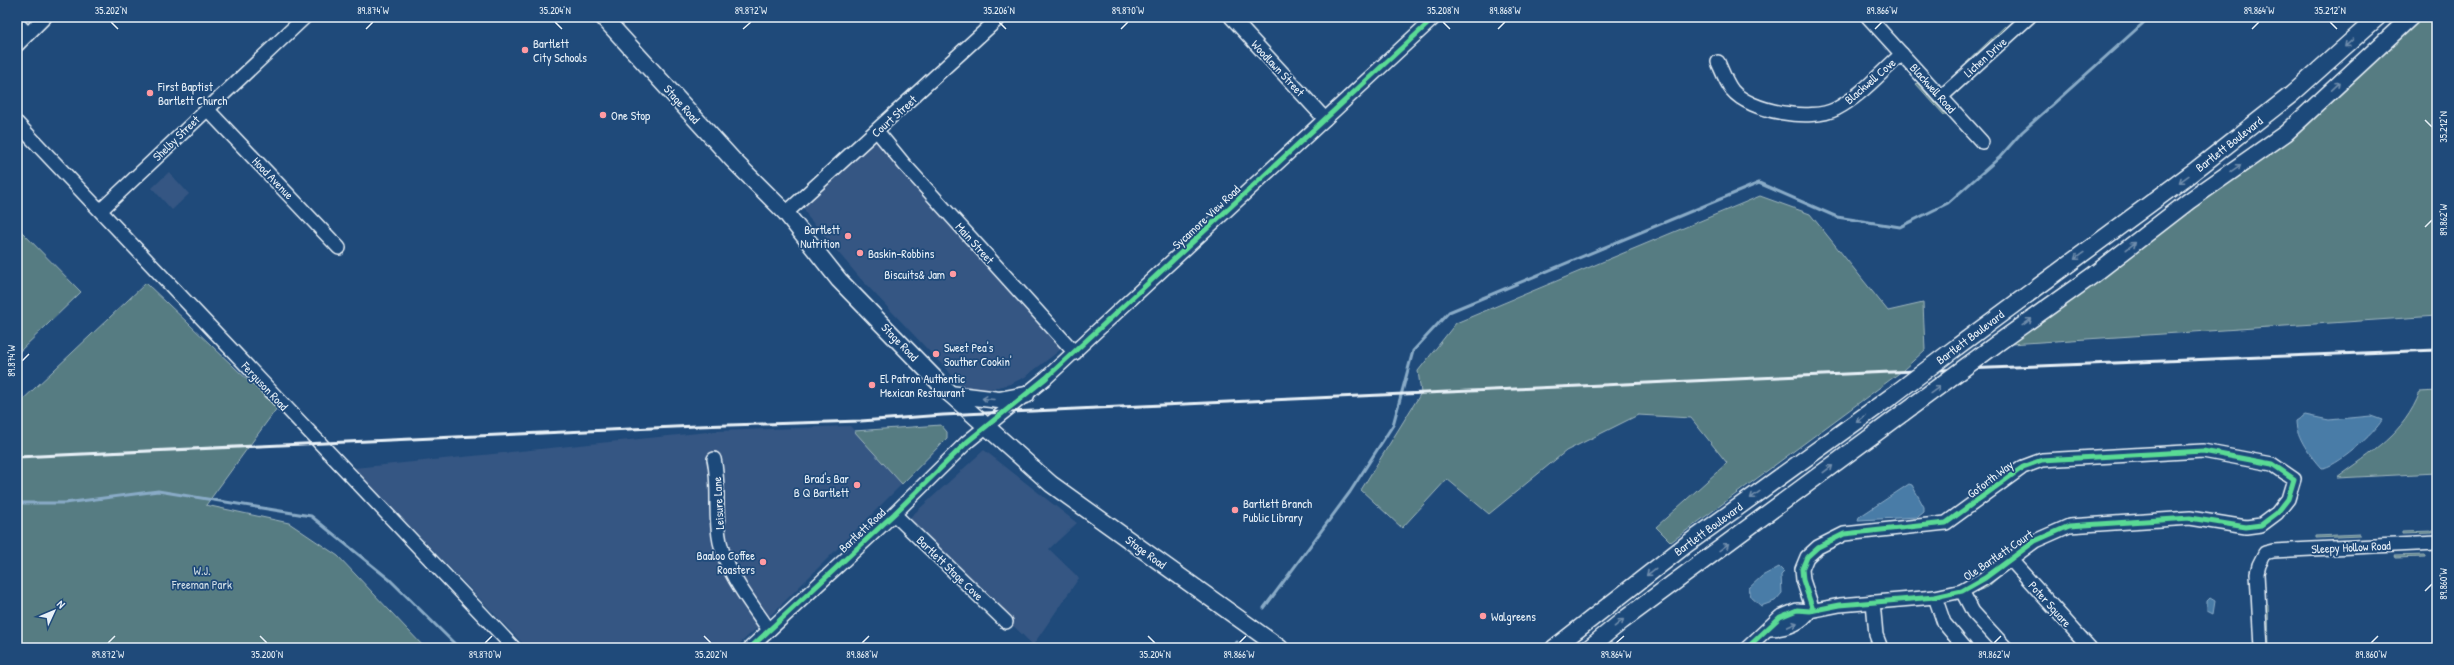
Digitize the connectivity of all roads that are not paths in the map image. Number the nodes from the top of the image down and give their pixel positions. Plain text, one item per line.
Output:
1 (45, 17) edge
2 (305, 17) edge
3 (604, 17) edge
4 (1000, 17) edge
5 (1231, 17) edge
6 (1435, 17) edge
7 (1868, 17) edge
8 (2029, 17) edge
9 (2378, 17) edge
10 (2411, 17) edge
11 (17, 23) edge
12 (27, 33) junction
13 (17, 44) edge
14 (1902, 54) junction
15 (1718, 62) dead end
16 (1941, 97) junction
17 (206, 109) junction
18 (1325, 119) junction
19 (17, 123) edge
20 (877, 131) junction
21 (1982, 142) dead end
22 (101, 210) junction
23 (786, 213) junction
24 (339, 248) dead end
25 (1074, 353) junction
26 (950, 394) junction
27 (1026, 395) junction
28 (986, 427) junction
29 (714, 459) dead end
30 (2294, 479) joint
31 (894, 514) junction
32 (2437, 543) edge
33 (2010, 559) junction
34 (1962, 591) junction
35 (1936, 597) junction
36 (1873, 602) junction
37 (1812, 610) junction
38 (1006, 622) dead end
39 (769, 630) junction
40 (1560, 646) edge
41 (514, 648) edge
42 (750, 648) edge
43 (1280, 648) edge
44 (1589, 648) edge
45 (1747, 648) edge
46 (1881, 648) edge
47 (1965, 648) edge
48 (2006, 648) edge
49 (2090, 648) edge
50 (2261, 648) edge

1 - 12 street
2 - 17 street, Shelby Street
3 - 23 main road, Stage Road
4 - 20 street, Court Street
5 - 18 street, Woodlawn Street
6 - 18 street, Sycamore View Road
7 - 14 street, Blackwell Road
8 - 16 street, Lichen Drive
9 -> 40 main road, Bartlett Boulevard, bridge
44 -> 10 main road, Bartlett Boulevard, bridge
11 - 12 street
12 - 13 street
14 - 15 street, Blackwell Cove
14 - 16 street, Blackwell Road
16 - 21 street, Blackwell Road
17 - 22 street, Shelby Street
17 - 24 street, Hood Avenue
18 - 25 street, Sycamore View Road
19 - 22 street, Ferguson Road
20 - 23 street, Court Street
20 - 25 street, Main Street
22 - 41 street, Ferguson Road
23 - 26 main road, Stage Road
25 - 27 street, Sycamore View Road
27 -> 26 main road
26 - 28 main road, Stage Road
27 - 28 street, Sycamore View Road
28 - 31 street, Bartlett Road
28 - 43 main road, Stage Road
29 - 39 street, Leisure Lane
30 - 33 street, Ole Bartlett Court
30 - 37 street, Goforth Way
31 - 38 street, Bartlett Stage Cove
31 - 39 street, Bartlett Road
32 - 50 street, Sleepy Hollow Road
33 - 34 street, Ole Bartlett Court
33 - 49 street, Poter Square
34 - 35 street, Ole Bartlett Court
34 - 48 street
35 - 36 street, Ole Bartlett Court
35 - 47 street
36 - 37 street, Ole Bartlett Court
36 - 46 street
37 - 45 street, Ole Bartlett Court
39 - 42 street, Bartlett Road

